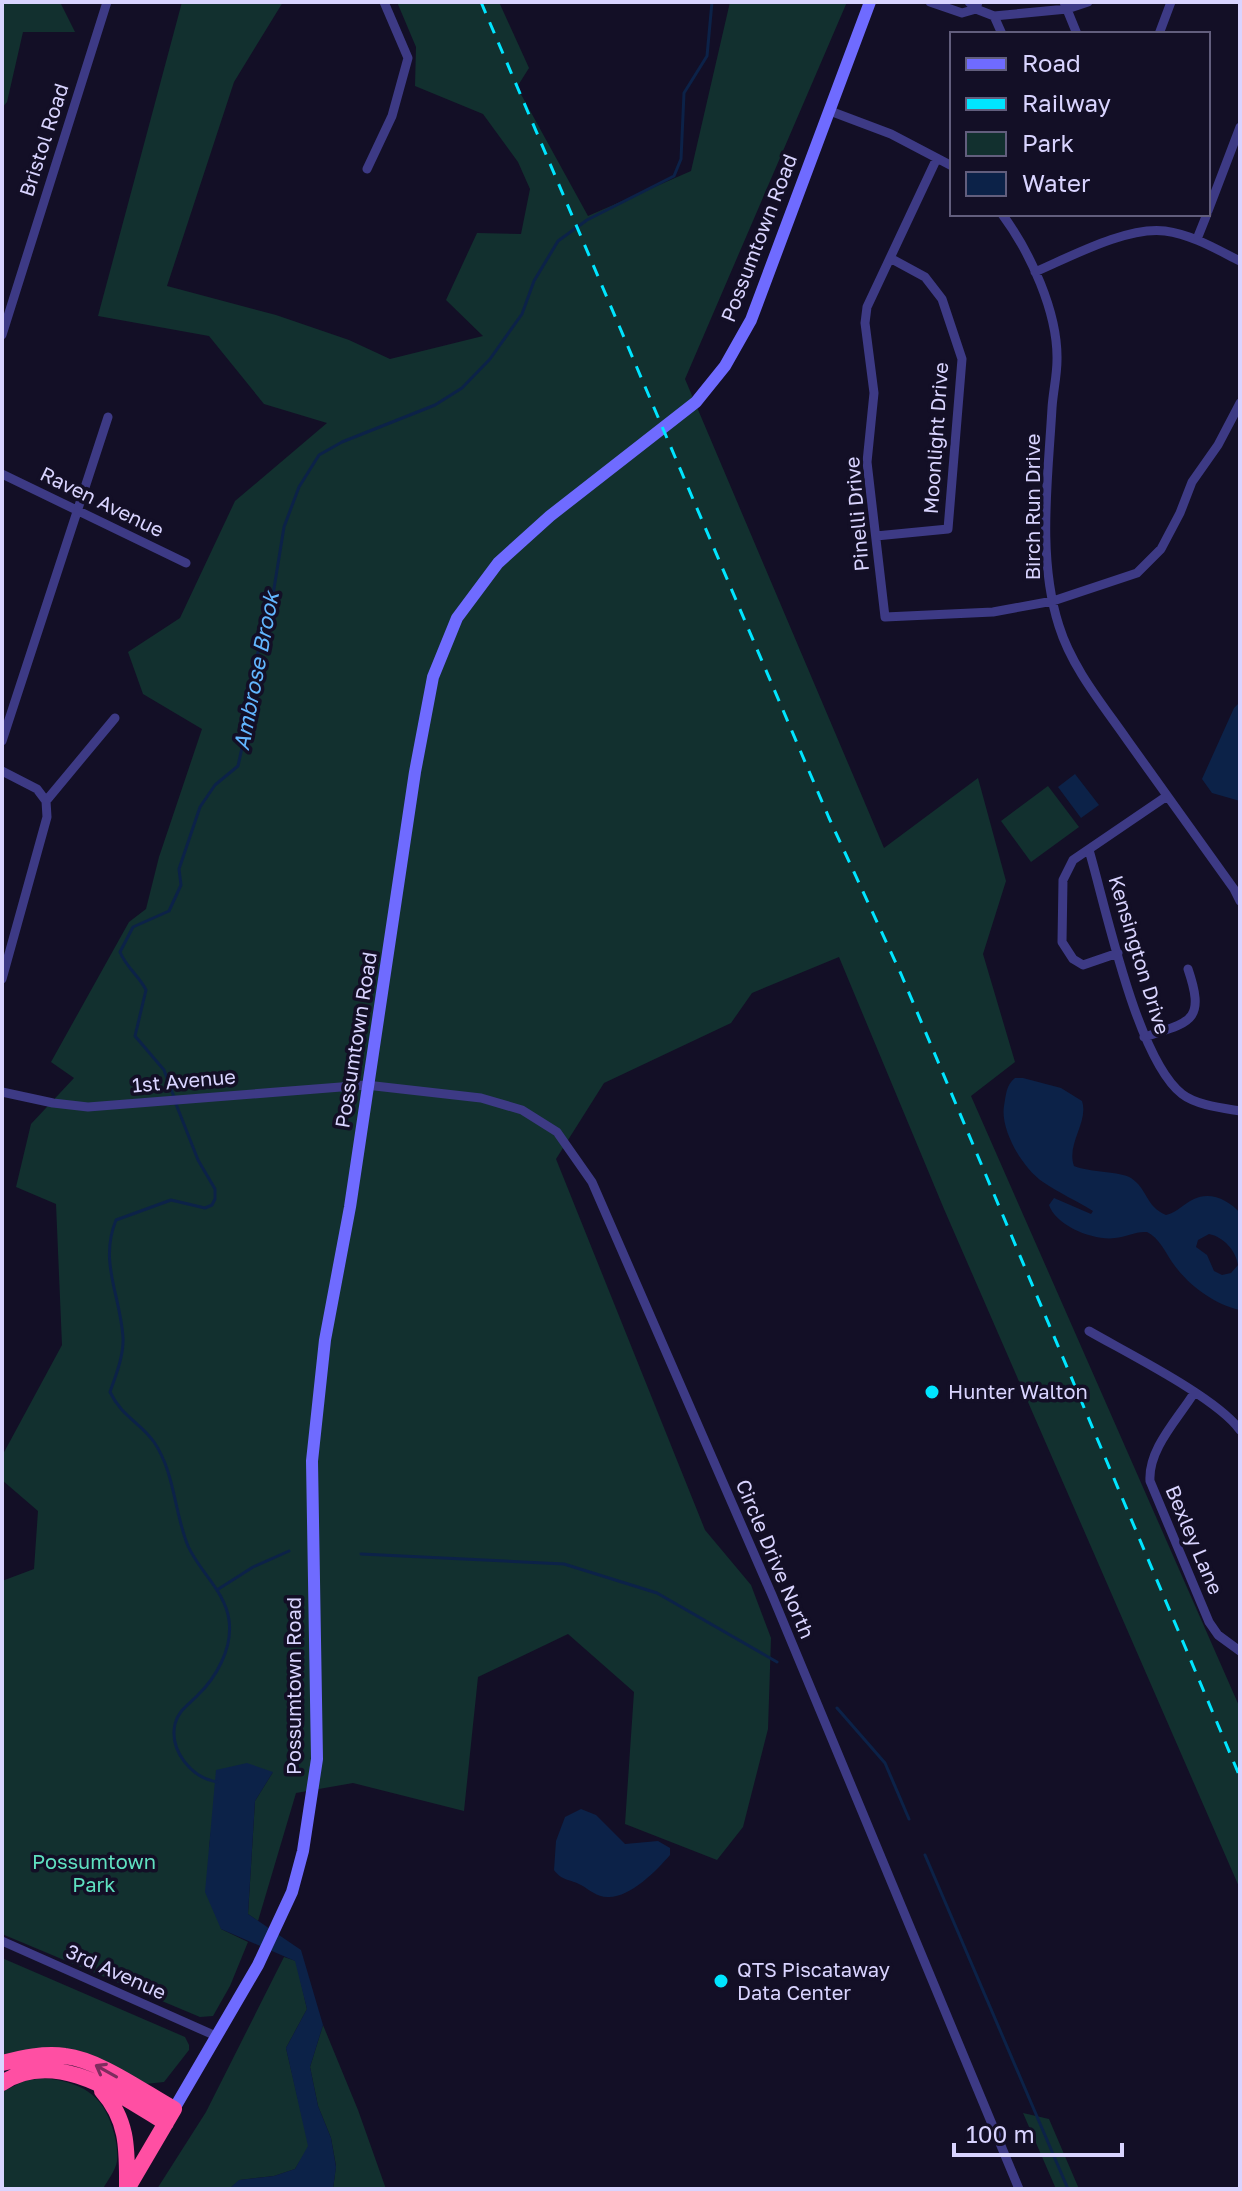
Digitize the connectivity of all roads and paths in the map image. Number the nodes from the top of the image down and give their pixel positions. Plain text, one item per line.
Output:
1 (107, 2) edge
2 (384, 2) edge
3 (870, 2) edge
4 (930, 2) edge
5 (1088, 2) edge
6 (1171, 2) edge
7 (974, 4) edge
8 (1066, 6) edge
9 (994, 16) junction
10 (1001, 32) edge
11 (1076, 32) edge
12 (1160, 32) edge
13 (830, 111) junction
14 (1240, 127) edge
15 (937, 158) junction
16 (950, 165) edge
17 (367, 169) dead end
18 (1210, 204) edge
19 (1003, 216) edge
20 (1206, 216) edge
21 (1197, 239) junction
22 (890, 258) junction
23 (1240, 261) edge
24 (1035, 272) junction
25 (2, 335) edge
26 (1240, 403) edge
27 (108, 417) dead end
28 (2, 474) edge
29 (78, 511) junction
30 (876, 536) junction
31 (186, 563) dead end
32 (1053, 601) junction
33 (115, 718) dead end
34 (2, 741) edge
35 (2, 771) edge
36 (1167, 796) junction
37 (46, 801) junction
38 (1089, 850) junction
39 (1237, 888) edge
40 (1240, 901) edge
41 (1118, 953) junction
42 (1188, 969) dead end
43 (2, 979) edge
44 (1144, 1037) junction
45 (370, 1085) junction
46 (2, 1092) edge
47 (1240, 1111) edge
48 (1089, 1331) dead end
49 (1194, 1393) junction
50 (1240, 1430) edge
51 (1240, 1651) edge
52 (2, 1941) edge
53 (216, 2036) junction
54 (2, 2063) edge
55 (2, 2083) edge
56 (96, 2084) junction
57 (170, 2116) junction
58 (127, 2189) edge
59 (1019, 2189) edge

1 - 25 street, Bristol Road
2 - 17 street
3 - 13 main road, Possumtown Road
4 - 7 street
5 - 8 street
6 - 12 street
7 - 9 street
8 - 9 street
8 - 11 street
9 - 10 street
13 - 15 street
13 - 45 main road, Possumtown Road
14 - 18 street
15 - 16 street
15 - 22 street, Pinelli Drive
19 - 24 street, Birch Run Drive
20 - 21 street
21 - 23 street
21 - 24 street
22 - 30 street, Pinelli Drive
22 - 30 street, Moonlight Drive
24 - 32 street, Birch Run Drive
26 - 32 street
27 - 29 street
28 - 29 street, Raven Avenue
29 - 31 street, Raven Avenue
29 - 34 street
30 - 32 street, Pinelli Drive
32 - 36 street, Birch Run Drive
33 - 37 street
35 - 37 street
36 - 38 street
36 - 39 street, Birch Run Drive
37 - 43 street
38 - 41 street, Kensington Drive
38 - 41 street
39 - 40 street, Birch Run Drive
41 - 44 street, Kensington Drive
42 - 44 street
44 - 47 street, Kensington Drive
45 - 46 street, 1st Avenue
45 - 53 main road, Possumtown Road
45 - 59 street, Circle Drive North
48 - 49 street
49 - 50 street
49 - 51 street, Bexley Lane
52 - 53 street, 3rd Avenue
53 - 57 main road, Possumtown Road
57 -> 54 highway
55 - 56 highway
56 - 57 highway
56 - 58 highway
57 - 58 highway, Possumtown Road

